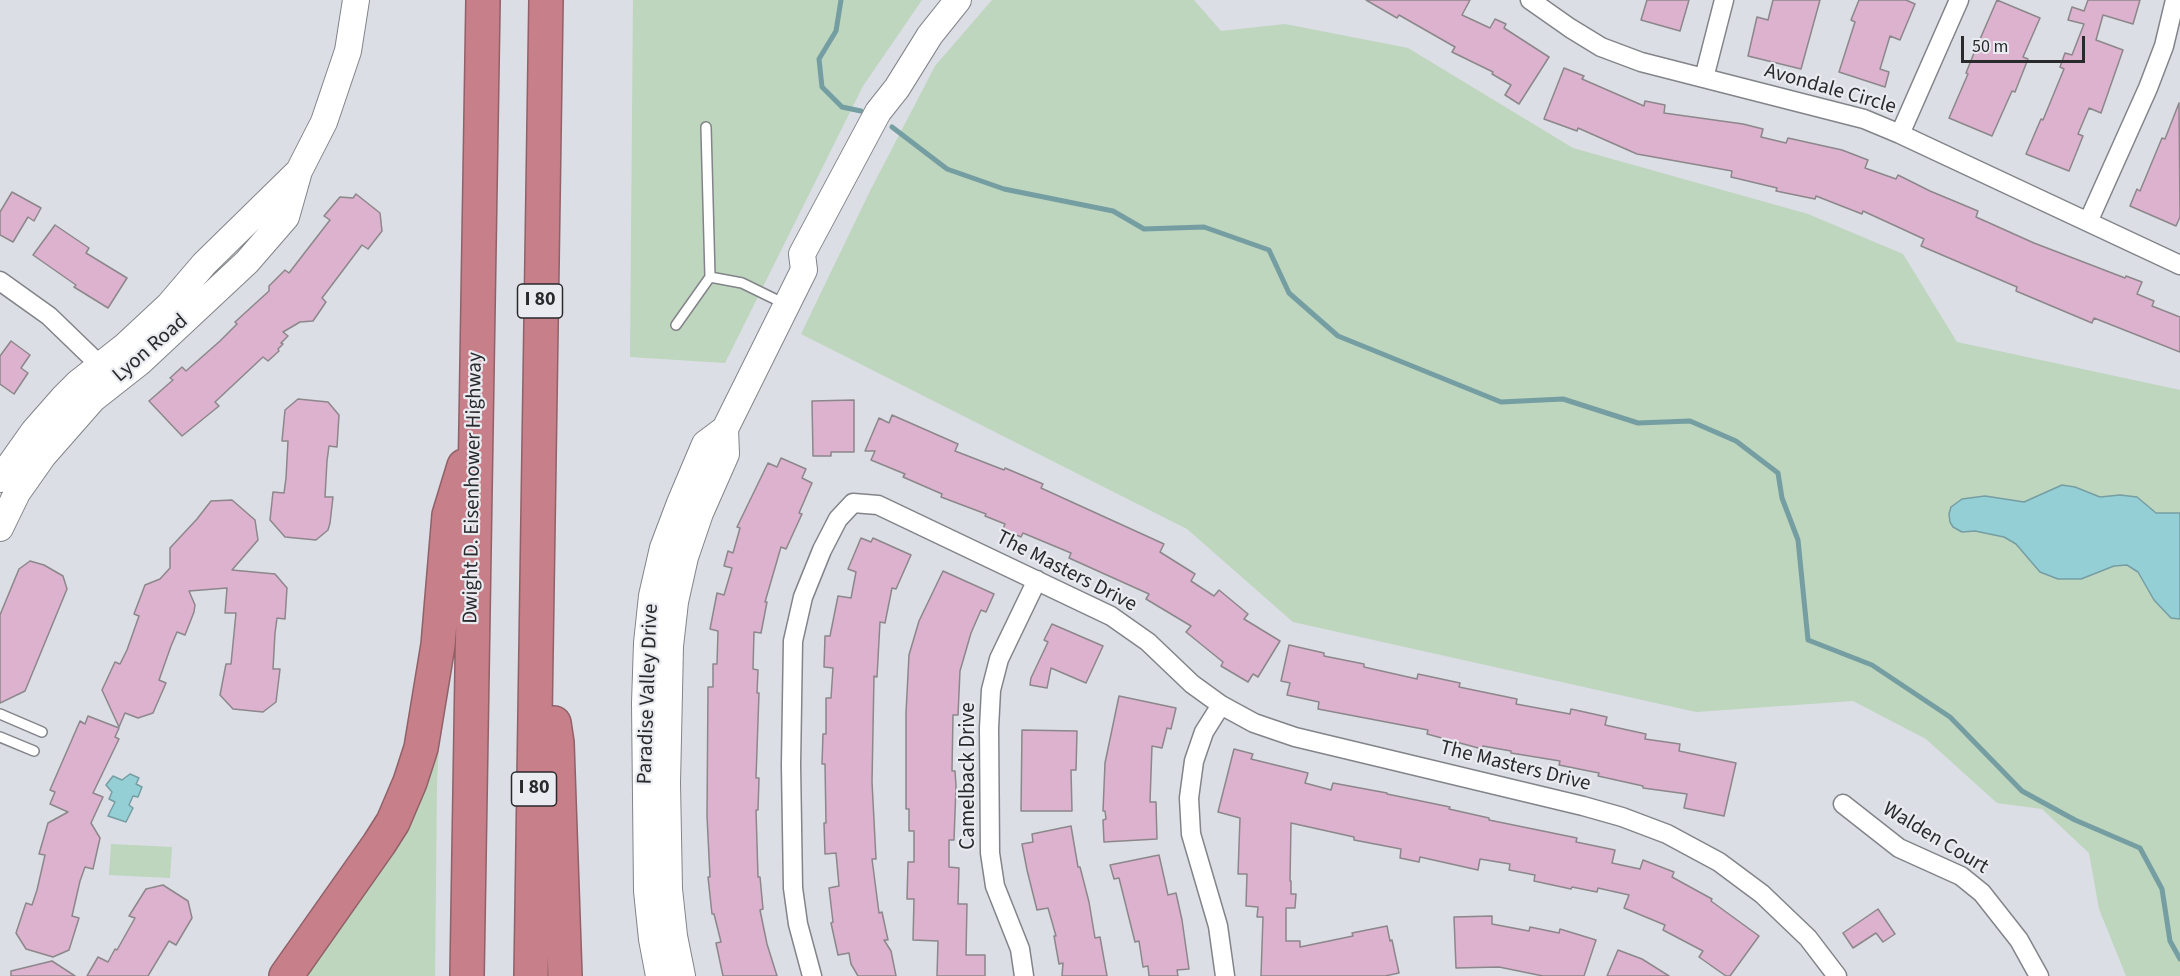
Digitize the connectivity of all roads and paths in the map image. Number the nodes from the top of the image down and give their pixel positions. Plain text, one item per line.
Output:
1 (356, 0) edge
2 (483, 0) edge
3 (546, 0) edge
4 (958, 0) edge
5 (1530, 0) edge
6 (1724, 0) edge
7 (1959, 0) edge
8 (2175, 0) edge
9 (1704, 78) junction
10 (706, 127) dead end
11 (1900, 134) junction
12 (2088, 222) junction
13 (2180, 265) edge
14 (710, 277) junction
15 (0, 281) edge
16 (787, 305) junction
17 (676, 325) dead end
18 (107, 373) junction
19 (725, 429) junction
20 (475, 430) junction
21 (0, 479) edge
22 (0, 528) edge
23 (1037, 580) junction
24 (535, 602) junction
25 (1221, 705) junction
26 (0, 714) edge
27 (42, 732) dead end
28 (0, 737) edge
29 (34, 751) dead end
30 (1843, 804) dead end
31 (286, 976) edge
32 (467, 976) edge
33 (531, 976) edge
34 (565, 976) edge
35 (659, 976) edge
36 (682, 976) edge
37 (812, 976) edge
38 (1024, 976) edge
39 (1225, 976) edge
40 (1837, 976) edge
41 (2039, 976) edge

1 - 18 street, Lyon Road
2 - 20 highway, Dwight D. Eisenhower Highway
3 - 24 highway, I 80
4 - 16 street, Paradise Valley Drive
5 - 9 street, Avondale Circle
6 - 9 street
7 - 11 street
8 - 12 street
9 - 11 street, Avondale Circle
10 - 14 lane
11 - 12 street, Avondale Circle
12 - 13 street, Avondale Circle
14 - 16 lane
14 - 17 lane
15 - 18 street
16 - 19 street, Paradise Valley Drive
18 - 21 street, Lyon Road
18 - 22 street, Lyon Road
19 - 35 street, Paradise Valley Drive
19 - 36 street, Paradise Valley Drive
20 - 31 highway
20 - 32 highway, Dwight D. Eisenhower Highway
23 - 25 street, The Masters Drive
23 - 37 street, The Masters Drive
23 - 38 street, Camelback Drive
24 - 33 highway, I 80
24 - 34 highway
25 - 39 street
25 - 40 street, The Masters Drive
26 - 27 lane
28 - 29 lane
30 - 41 street, Walden Court

